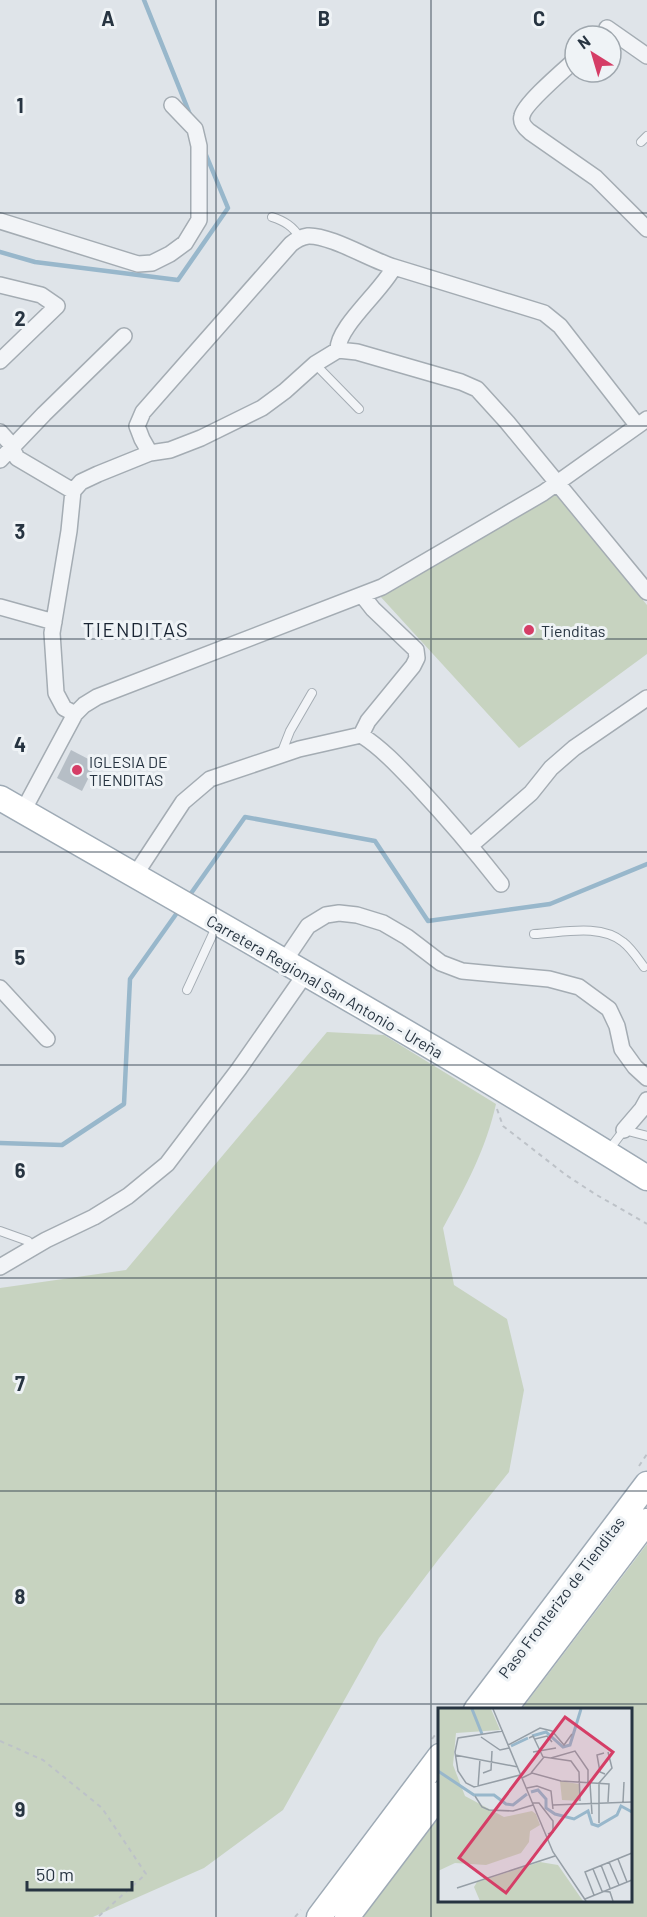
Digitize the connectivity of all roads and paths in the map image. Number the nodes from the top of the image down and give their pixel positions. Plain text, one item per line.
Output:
1 (623, 39) edge
2 (647, 56) edge
3 (563, 71) edge
4 (172, 105) dead end
5 (272, 217) dead end
6 (0, 221) edge
7 (647, 229) edge
8 (300, 238) junction
9 (394, 267) junction
10 (0, 285) edge
11 (124, 336) dead end
12 (338, 350) junction
13 (0, 361) edge
14 (315, 364) junction
15 (359, 410) dead end
16 (642, 422) edge
17 (0, 432) edge
18 (12, 447) junction
19 (150, 453) junction
20 (0, 460) edge
21 (557, 484) junction
22 (74, 491) junction
23 (647, 592) edge
24 (362, 595) junction
25 (0, 607) edge
26 (54, 622) junction
27 (312, 693) dead end
28 (647, 698) edge
29 (75, 714) junction
30 (361, 735) junction
31 (281, 755) junction
32 (0, 798) edge
33 (23, 811) junction
34 (470, 846) junction
35 (135, 875) junction
36 (501, 884) dead end
37 (209, 918) junction
38 (534, 934) dead end
39 (285, 960) junction
40 (645, 967) dead end
41 (306, 973) junction
42 (0, 988) edge
43 (187, 990) dead end
44 (47, 1039) dead end
45 (647, 1078) edge
46 (647, 1100) edge
47 (496, 1104) dead end
48 (528, 1105) junction
49 (624, 1130) junction
50 (647, 1136) edge
51 (607, 1153) junction
52 (647, 1178) edge
53 (647, 1193) edge
54 (647, 1224) edge
55 (0, 1231) edge
56 (33, 1248) junction
57 (0, 1268) edge
58 (647, 1484) edge
59 (647, 1521) edge
60 (478, 1708) edge
61 (506, 1708) edge
62 (0, 1742) edge
63 (438, 1759) edge
64 (438, 1797) edge
65 (98, 1917) edge
66 (319, 1917) edge
67 (347, 1917) edge

1 - 2 street
3 - 7 street
4 - 6 street
5 - 8 lane
8 - 9 street
8 - 19 street
9 - 12 street
9 - 16 street
10 - 13 street
11 - 18 street
12 - 14 street
12 - 21 street
14 - 15 lane
14 - 19 street
16 - 21 street
17 - 18 street
18 - 20 street
18 - 22 street
19 - 22 street
21 - 23 street
21 - 24 street
22 - 26 street
24 - 29 street
24 - 30 street
25 - 26 street
26 - 29 street
27 - 31 lane
28 - 34 street
29 - 33 street
30 - 31 street
30 - 34 street
31 - 35 street
32 - 33 main road, Carretera Regional San Antonio - Ureña
33 - 35 main road, Carretera Regional San Antonio - Ureña
34 - 36 street
35 - 37 main road, Carretera Regional San Antonio - Ureña
37 - 39 main road, Carretera Regional San Antonio - Ureña
37 - 43 lane
38 - 40 lane
39 - 41 main road, Carretera Regional San Antonio - Ureña
39 - 45 street
41 - 48 main road, Carretera Regional San Antonio - Ureña
41 - 56 street
42 - 44 street
46 - 49 street
47 - 54 path
48 - 51 main road, Carretera Regional San Antonio - Ureña
48 - 53 main road
49 - 50 lane
49 - 51 lane
51 - 52 main road, Carretera Regional San Antonio - Ureña
55 - 56 lane
56 - 57 street
58 - 60 main road, Paso Fronterizo de Tienditas
59 - 61 main road, Paso Fronterizo de Tienditas
62 - 65 path
63 - 66 main road
64 - 67 main road

